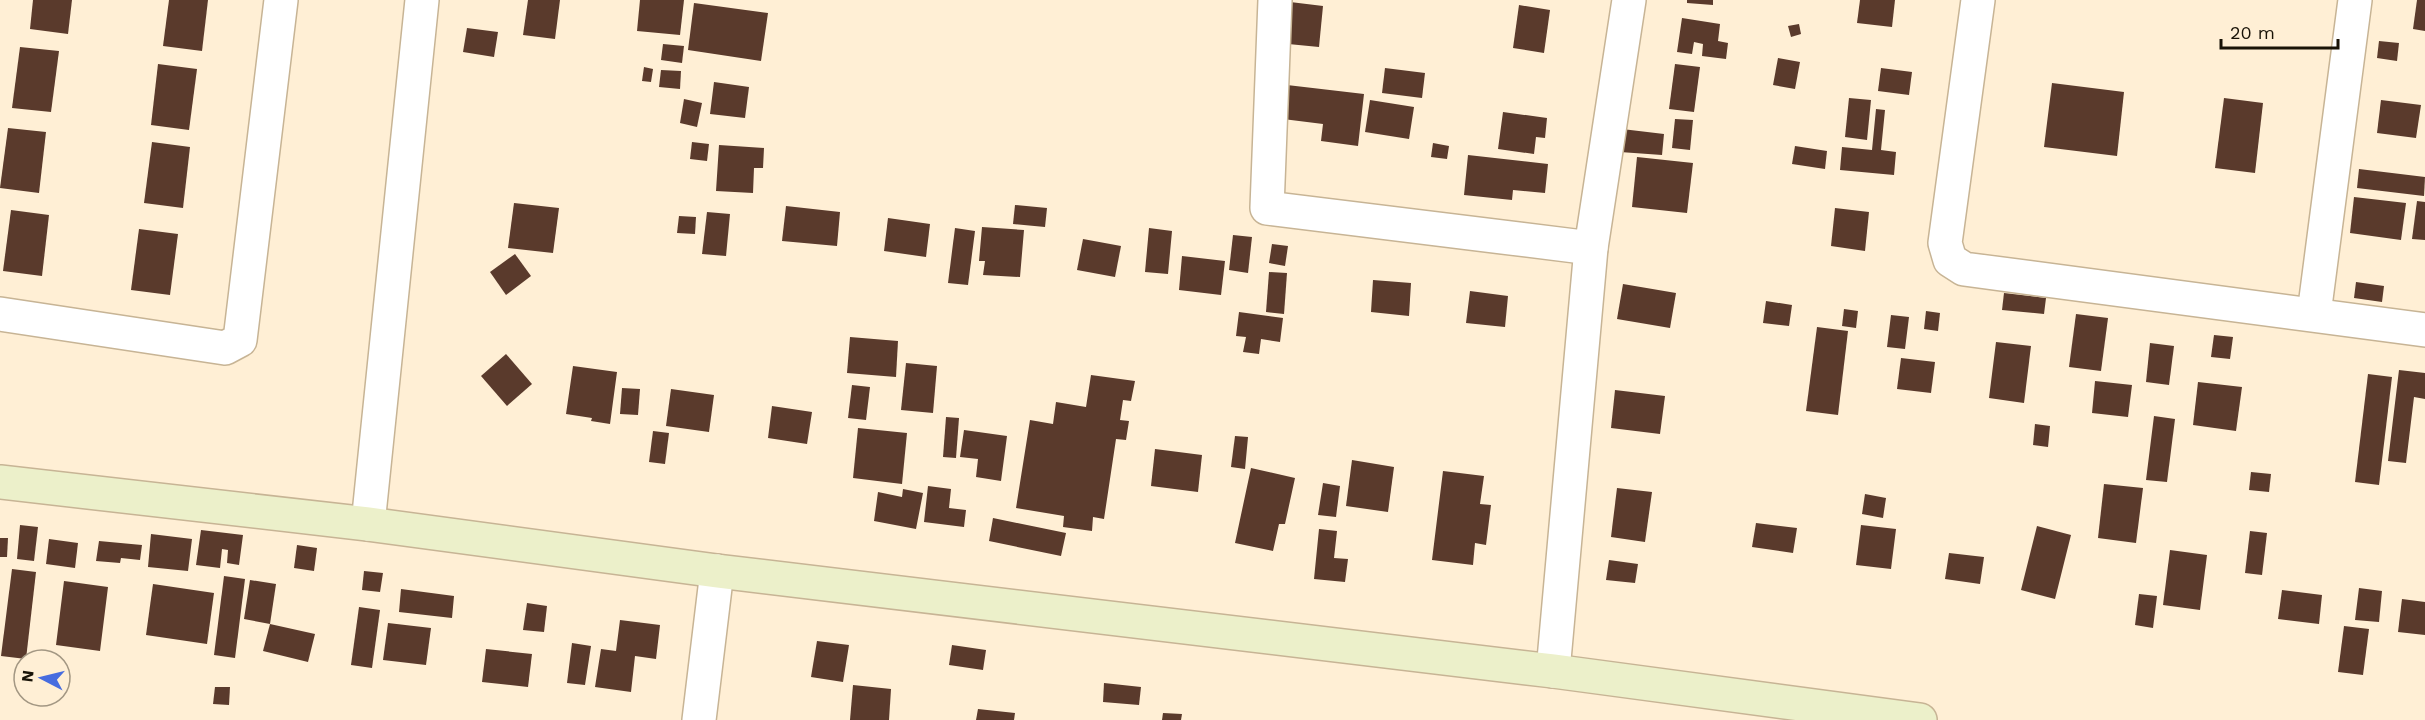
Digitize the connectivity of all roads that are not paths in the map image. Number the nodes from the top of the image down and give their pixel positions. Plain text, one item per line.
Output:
1 (281, 0) edge
2 (422, 0) edge
3 (1275, 0) edge
4 (1629, 0) edge
5 (1978, 0) edge
6 (2355, 0) edge
7 (1591, 248) junction
8 (0, 314) edge
9 (2314, 314) junction
10 (2425, 330) edge
11 (0, 482) edge
12 (369, 524) junction
13 (717, 571) junction
14 (1553, 670) junction
15 (699, 720) edge
16 (1920, 720) edge

1 - 8 street
2 - 12 street
3 - 7 street
4 - 7 street
5 - 9 street
6 - 9 street
7 - 14 street
9 - 10 street
11 - 12 main road
12 - 13 main road
13 - 14 main road
13 - 15 street
14 - 16 main road

